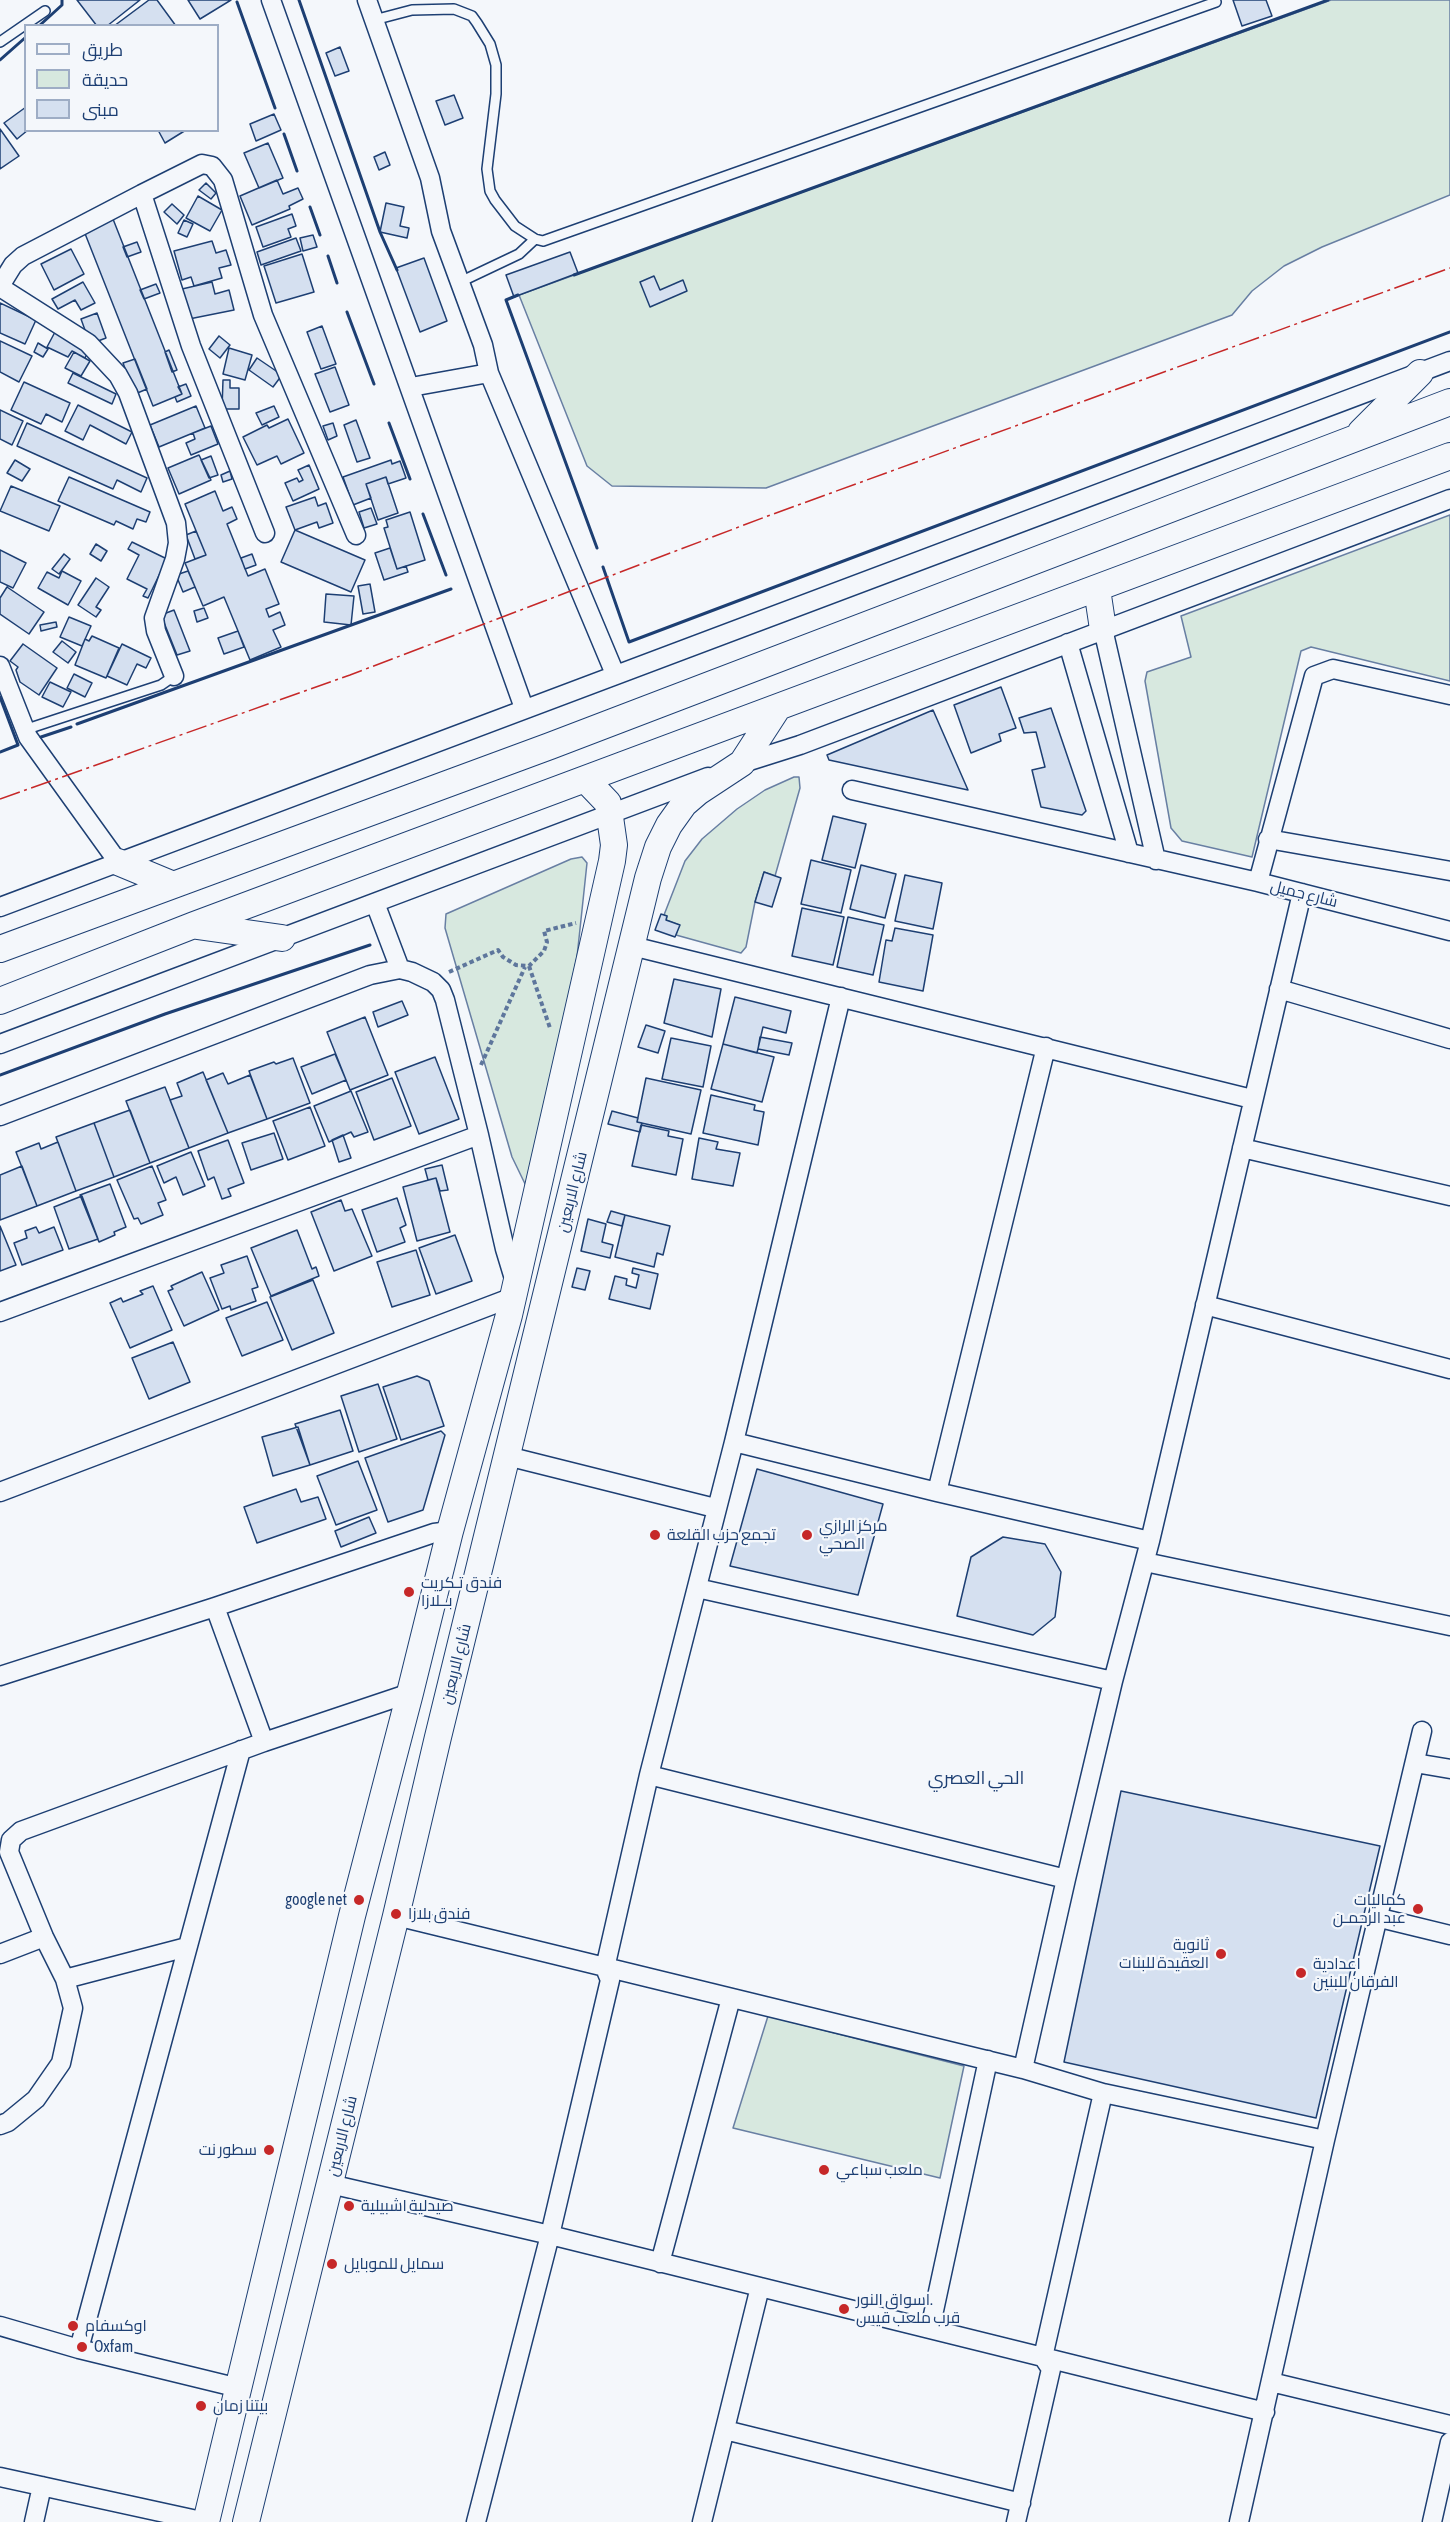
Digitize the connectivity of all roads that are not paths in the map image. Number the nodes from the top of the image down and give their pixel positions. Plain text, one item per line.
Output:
1 (271, 0) edge
2 (366, 0) edge
3 (1216, 2) dead end
4 (45, 10) dead end
5 (374, 20) junction
6 (25, 24) edge
7 (24, 25) edge
8 (0, 42) edge
9 (142, 194) junction
10 (535, 239) junction
11 (460, 282) junction
12 (0, 287) edge
13 (1450, 361) edge
14 (1420, 373) junction
15 (489, 374) junction
16 (411, 387) junction
17 (1450, 402) edge
18 (1355, 437) junction
19 (1450, 456) edge
20 (1450, 499) edge
21 (265, 533) dead end
22 (356, 535) dead end
23 (1097, 589) junction
24 (1103, 629) junction
25 (1068, 643) junction
26 (0, 666) edge
27 (615, 674) junction
28 (174, 676) joint
29 (1450, 695) edge
30 (524, 708) junction
31 (777, 709) junction
32 (24, 730) junction
33 (742, 763) junction
34 (586, 780) junction
35 (852, 790) dead end
36 (611, 815) junction
37 (1268, 839) junction
38 (1129, 853) junction
39 (1156, 860) junction
40 (118, 862) junction
41 (1450, 871) edge
42 (1258, 882) junction
43 (171, 884) junction
44 (1302, 893) junction
45 (375, 903) junction
46 (0, 907) edge
47 (194, 925) junction
48 (1450, 931) edge
49 (282, 938) junction
50 (632, 946) junction
51 (0, 949) edge
52 (400, 969) junction
53 (1279, 989) junction
54 (842, 997) junction
55 (0, 1001) edge
56 (1450, 1039) edge
57 (0, 1044) edge
58 (1046, 1047) junction
59 (1252, 1099) junction
60 (0, 1116) edge
61 (479, 1135) junction
62 (1242, 1148) junction
63 (1450, 1196) edge
64 (512, 1299) junction
65 (1205, 1305) junction
66 (0, 1312) edge
67 (540, 1325) junction
68 (1450, 1369) edge
69 (734, 1442) junction
70 (507, 1456) junction
71 (0, 1492) edge
72 (937, 1492) junction
73 (716, 1508) junction
74 (450, 1531) junction
75 (1150, 1541) junction
76 (1144, 1562) junction
77 (697, 1588) junction
78 (215, 1607) junction
79 (1450, 1626) edge
80 (0, 1676) edge
81 (1113, 1681) junction
82 (410, 1693) junction
83 (1422, 1731) dead end
84 (264, 1742) junction
85 (241, 1750) junction
86 (1415, 1763) junction
87 (1450, 1769) edge
88 (649, 1775) junction
89 (1065, 1880) junction
90 (396, 1916) junction
91 (1380, 1918) junction
92 (1450, 1935) edge
93 (44, 1937) junction
94 (187, 1947) junction
95 (0, 1954) edge
96 (605, 1968) junction
97 (65, 1979) junction
98 (731, 1998) junction
99 (988, 2061) junction
100 (1023, 2069) junction
101 (1103, 2093) junction
102 (0, 2125) edge
103 (1325, 2140) junction
104 (330, 2184) junction
105 (550, 2235) junction
106 (660, 2263) junction
107 (760, 2287) junction
108 (0, 2326) edge
109 (930, 2330) junction
110 (79, 2349) junction
111 (1043, 2357) junction
112 (1271, 2382) junction
113 (239, 2388) junction
114 (1265, 2412) junction
115 (1450, 2425) edge
116 (725, 2430) junction
117 (1450, 2442) edge
118 (0, 2477) edge
119 (42, 2486) junction
120 (1021, 2503) junction
121 (34, 2522) edge
122 (206, 2522) edge
123 (246, 2522) edge
124 (476, 2522) edge
125 (702, 2522) edge
126 (1016, 2522) edge
127 (1239, 2522) edge
128 (1432, 2522) edge

1 - 16 street
2 - 5 street
3 - 10 lane
4 - 6 lane
5 - 10 lane
5 - 11 street
7 - 8 lane
9 - 12 street
9 - 21 street
9 - 22 street
10 - 11 lane
11 - 15 street
12 - 28 street
13 - 14 street
14 - 18 main road
14 - 27 street
15 - 16 street
15 - 27 street
16 - 30 street
17 - 18 main road
18 - 43 main road
19 - 23 main road
20 - 24 street
23 - 24 main road
23 - 31 main road
24 - 25 street
24 - 39 street
25 - 33 street
25 - 38 street
26 - 32 street
27 - 30 street
28 - 32 lane
29 - 37 street
30 - 40 street
31 - 33 main road, شارع الاربعين
31 - 34 main road
32 - 40 street
33 - 36 street
33 - 50 main road, شارع الاربعين
34 - 36 main road, شارع الاربعين
34 - 47 main road
35 - 38 street, شارع جميل
36 - 45 street
36 - 64 main road, شارع الاربعين
37 - 41 street
37 - 42 street
38 - 39 street, شارع جميل
39 - 42 street, شارع جميل
40 - 43 main road
40 - 46 street
42 - 44 street, شارع جميل
43 - 51 main road
44 - 48 street, شارع جميل
44 - 53 street
45 - 49 street
45 - 52 street
47 - 49 main road
47 - 55 main road
49 - 57 street
50 - 54 street
50 - 67 main road, شارع الاربعين
52 - 60 street
52 - 61 street
53 - 56 street
53 - 59 street
54 - 58 street
54 - 69 street
58 - 59 street
58 - 72 street
59 - 62 street
61 - 64 street
61 - 66 street
62 - 63 street
62 - 65 street
64 - 67 main road
64 - 71 street
64 - 74 main road, شارع الاربعين
65 - 68 street
65 - 75 street
67 - 70 main road, شارع الاربعين
69 - 72 street
69 - 73 street
70 - 73 street
70 - 90 main road, شارع الاربعين
72 - 75 street
73 - 77 street
74 - 78 street
74 - 82 main road, شارع الاربعين
75 - 76 street
76 - 79 street
76 - 81 street
77 - 81 street
77 - 88 street
78 - 80 street
78 - 84 street
81 - 89 street
82 - 84 street
82 - 113 main road, شارع الاربعين
83 - 86 street
84 - 85 street
85 - 93 street
85 - 94 street
86 - 87 street
86 - 91 street
88 - 89 street
88 - 96 street
89 - 100 street
90 - 96 street
90 - 104 main road, شارع الاربعين
91 - 92 street
91 - 103 street
93 - 95 street
93 - 97 street
94 - 97 street
94 - 110 street
96 - 98 street
96 - 105 street
97 - 102 street
98 - 99 street
98 - 106 street
99 - 100 street
99 - 109 street
100 - 101 street
101 - 103 street
101 - 111 street
103 - 112 street
104 - 105 street
104 - 123 main road, شارع الاربعين
105 - 106 street
105 - 124 street
106 - 107 street
107 - 109 street
107 - 116 street
108 - 110 street
109 - 111 street
110 - 113 street
111 - 114 street
111 - 120 street
112 - 114 street
112 - 115 street
113 - 122 main road, شارع الاربعين
114 - 127 street
116 - 120 street
116 - 125 street
117 - 128 street
118 - 119 street
119 - 121 street
119 - 122 street
120 - 126 street

